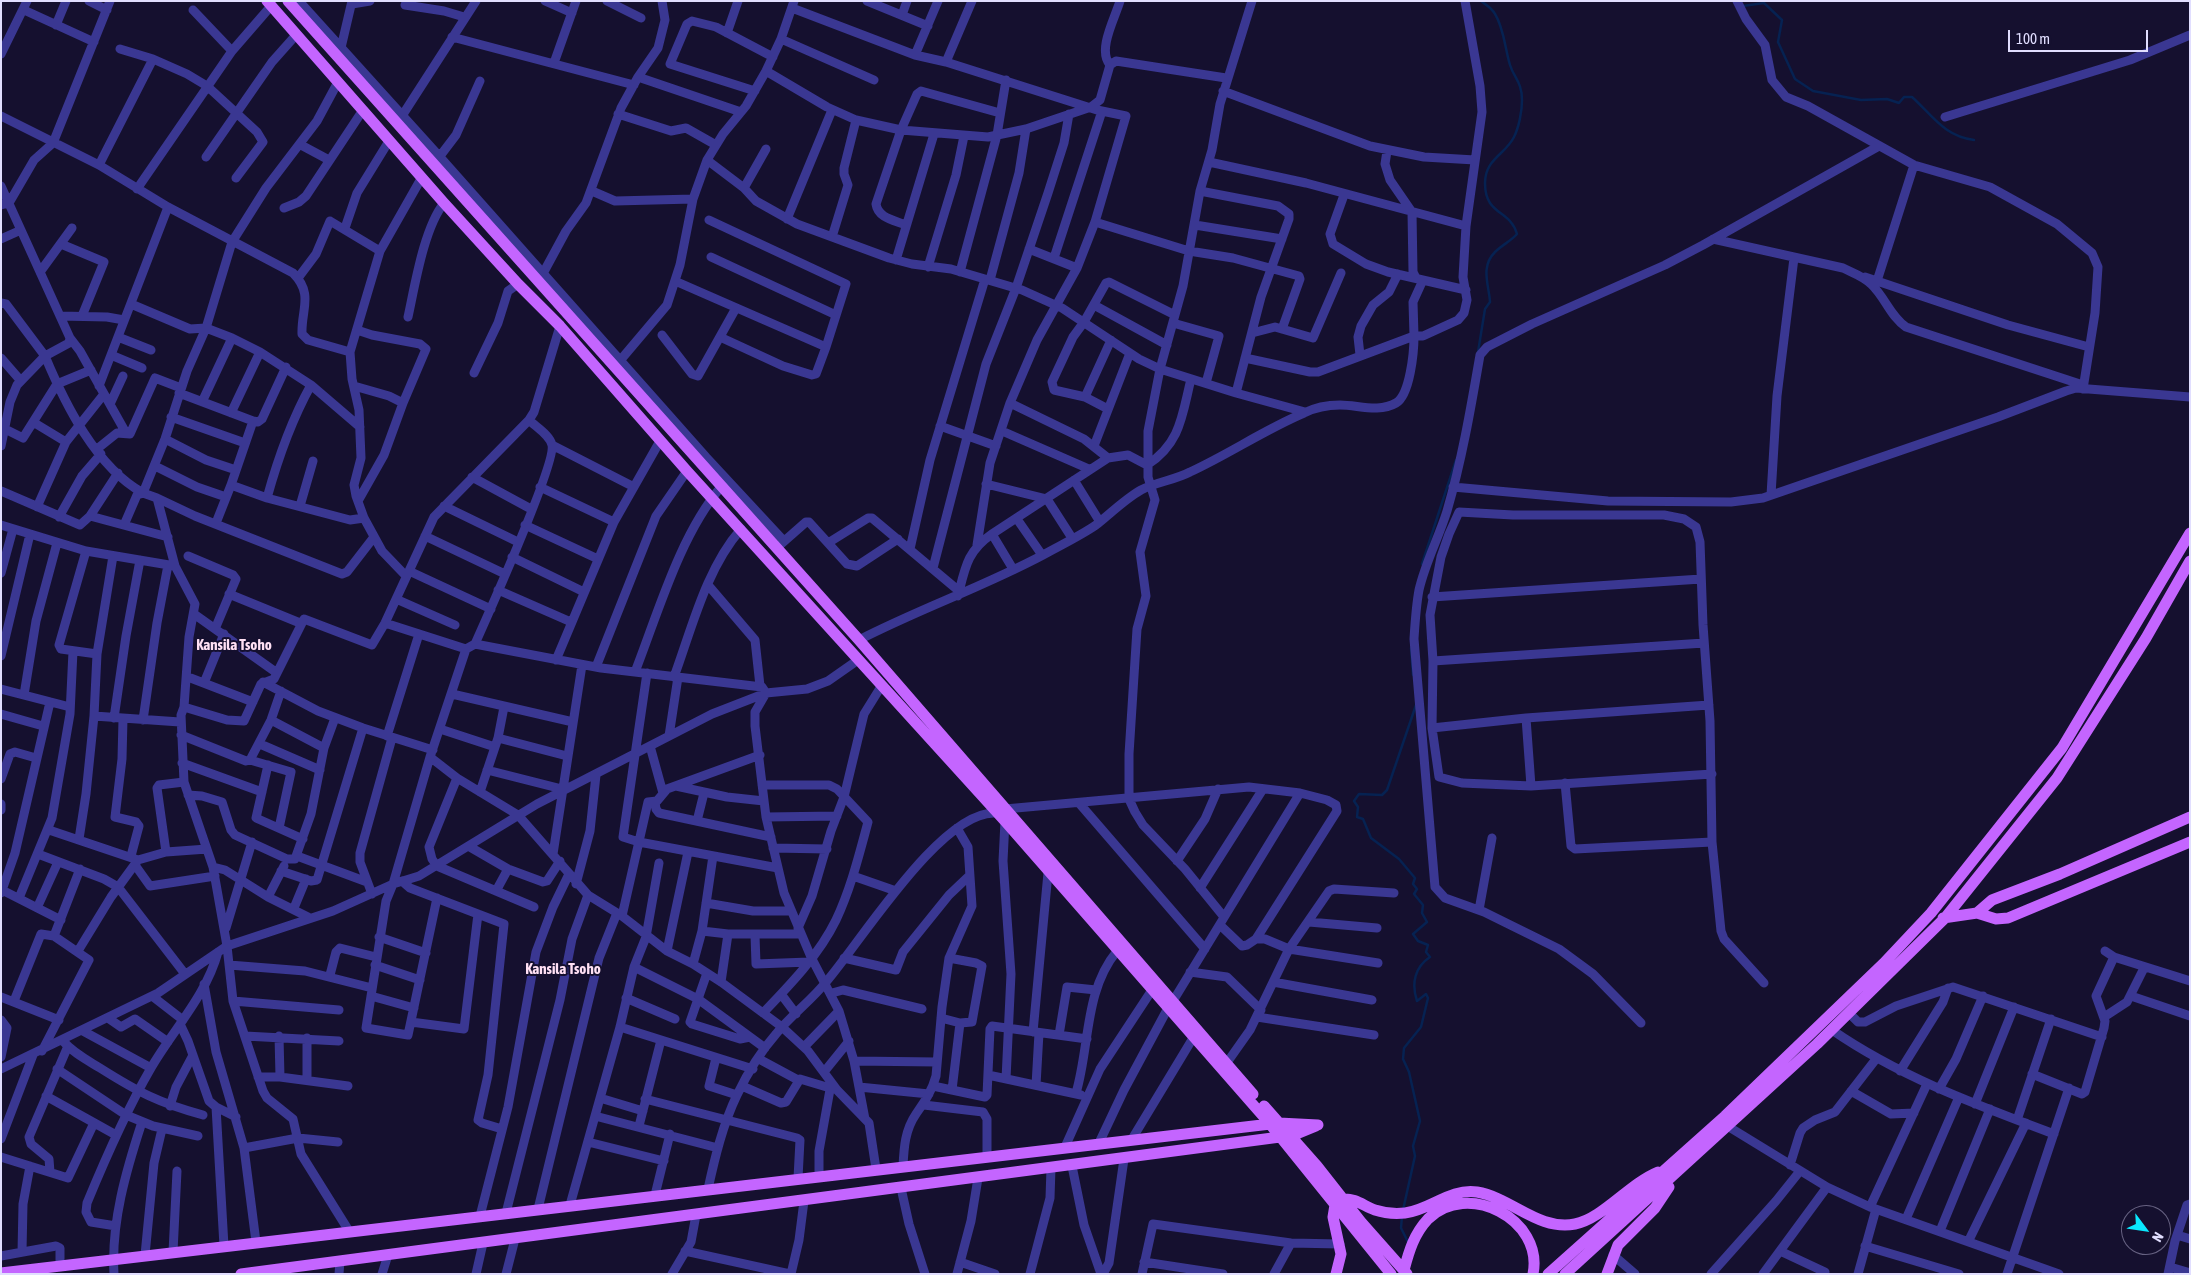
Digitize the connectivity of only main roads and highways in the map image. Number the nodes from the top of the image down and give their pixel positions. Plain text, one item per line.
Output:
1 (296, 3) edge
2 (269, 4) edge
3 (2190, 533) edge
4 (2190, 561) edge
5 (1002, 814) junction
6 (2190, 817) edge
7 (2190, 842) edge
8 (1931, 912) junction
9 (1977, 913) junction
10 (1945, 918) junction
11 (1170, 1005) junction
12 (1275, 1124) junction
13 (1285, 1136) junction
14 (1673, 1171) junction
15 (1339, 1202) junction
16 (300, 1270) edge
17 (1405, 1272) edge
18 (1, 1273) edge
19 (245, 1273) edge
20 (1336, 1274) edge
21 (1391, 1274) edge
22 (1533, 1274) edge
23 (1548, 1274) edge
24 (1565, 1274) edge
25 (1607, 1274) edge

1 - 5 main road
2 - 5 main road
3 - 8 main road
4 - 10 main road
5 - 11 main road
5 - 11 main road
6 - 9 main road
7 - 9 main road
8 - 10 main road
8 - 14 main road
9 - 10 main road
10 - 14 main road
11 - 12 main road
11 - 12 main road
12 - 13 main road
12 - 13 main road
12 - 18 main road
13 - 15 main road
13 - 16 main road
14 - 15 main road
14 - 23 main road
14 - 24 main road
14 - 25 main road
15 - 17 main road
15 - 20 main road
15 - 21 main road
16 - 19 main road
17 - 22 main road

